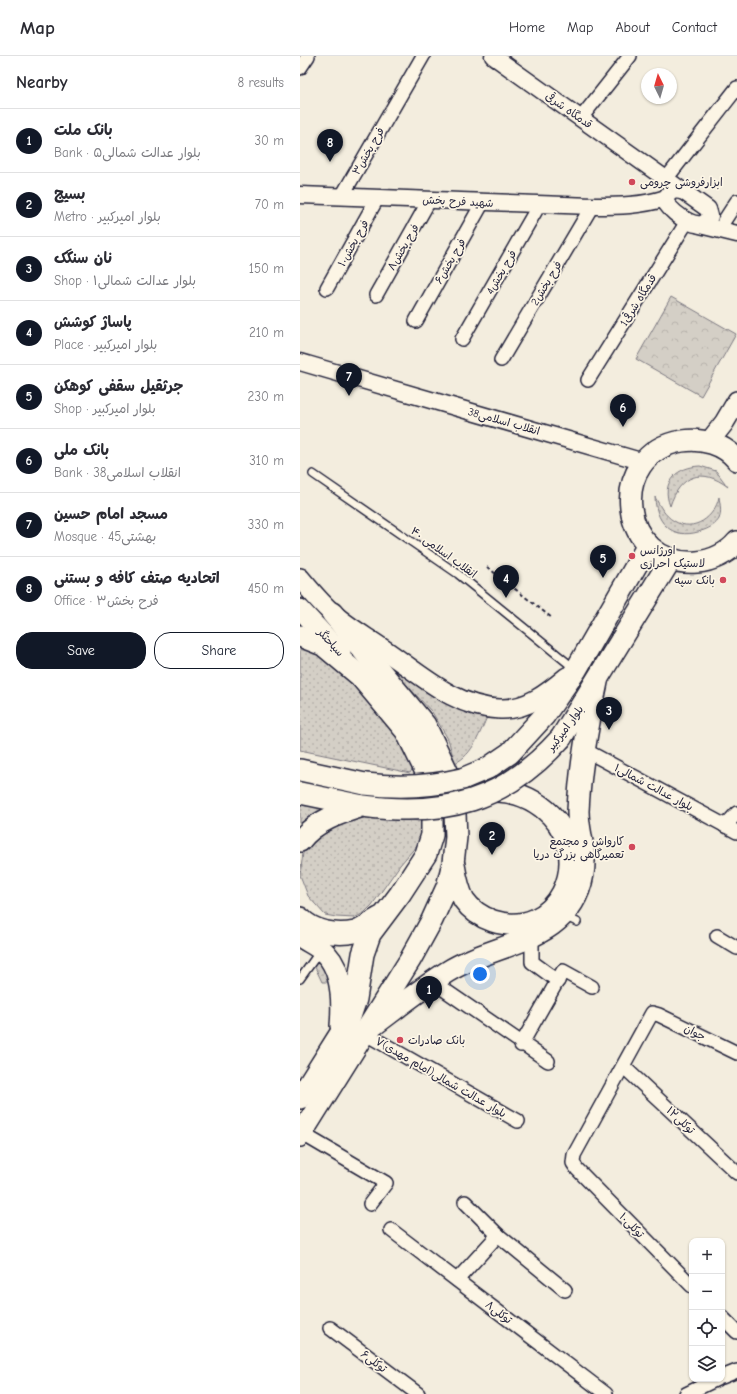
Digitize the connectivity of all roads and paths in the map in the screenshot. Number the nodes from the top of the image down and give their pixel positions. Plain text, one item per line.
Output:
1 (308, 56) edge
2 (423, 56) edge
3 (493, 56) edge
4 (630, 56) edge
5 (300, 68) edge
6 (737, 88) edge
7 (581, 118) junction
8 (667, 190) junction
9 (300, 195) edge
10 (342, 196) junction
11 (378, 197) junction
12 (430, 199) junction
13 (737, 200) edge
14 (484, 202) junction
15 (539, 205) junction
16 (592, 206) junction
17 (616, 206) junction
18 (708, 209) junction
19 (690, 221) junction
20 (731, 225) edge
21 (737, 234) edge
22 (327, 288) dead end
23 (376, 295) dead end
24 (416, 321) dead end
25 (462, 339) dead end
26 (501, 360) dead end
27 (300, 362) edge
28 (588, 380) dead end
29 (737, 401) edge
30 (709, 442) junction
31 (736, 455) edge
32 (644, 462) junction
33 (313, 474) dead end
34 (737, 542) edge
35 (648, 545) junction
36 (671, 559) junction
37 (487, 567) dead end
38 (300, 578) edge
39 (300, 609) edge
40 (332, 613) junction
41 (552, 618) dead end
42 (300, 636) edge
43 (576, 670) junction
44 (360, 676) junction
45 (597, 682) junction
46 (583, 749) junction
47 (300, 770) edge
48 (494, 791) junction
49 (300, 793) edge
50 (363, 806) junction
51 (737, 813) edge
52 (725, 826) junction
53 (737, 832) edge
54 (300, 841) edge
55 (453, 863) junction
56 (382, 917) junction
57 (300, 918) edge
58 (300, 936) edge
59 (717, 936) dead end
60 (532, 938) junction
61 (737, 948) edge
62 (321, 950) junction
63 (300, 979) edge
64 (558, 981) junction
65 (433, 982) junction
66 (592, 986) dead end
67 (364, 1033) junction
68 (340, 1036) junction
69 (521, 1045) junction
70 (737, 1053) edge
71 (548, 1061) dead end
72 (624, 1067) junction
73 (300, 1098) edge
74 (518, 1121) dead end
75 (301, 1134) edge
76 (737, 1173) edge
77 (465, 1202) dead end
78 (370, 1204) dead end
79 (391, 1230) dead end
80 (498, 1235) junction
81 (457, 1280) junction
82 (689, 1283) edge
83 (565, 1290) dead end
84 (725, 1320) edge
85 (330, 1328) dead end
86 (737, 1332) edge
87 (737, 1371) edge
88 (725, 1376) edge
89 (710, 1382) edge
90 (712, 1382) edge
91 (418, 1394) edge
92 (606, 1394) edge
93 (686, 1394) edge
94 (715, 1394) edge

1 - 5 street
2 - 10 street, فرح بخش۳
3 - 7 street, قدمگاه شرقی
4 - 7 street
6 - 8 street
7 - 8 street, قدمگاه شرقی
8 - 17 street, شهید فرح بخش
8 - 18 street, شهید فرح بخش
8 - 19 street, قدمگاه شرقی
9 - 10 street, شهید فرح بخش
10 - 11 street, شهید فرح بخش
11 - 12 street, شهید فرح بخش
11 - 22 street, فرح بخش۱۰
12 - 14 street, شهید فرح بخش
12 - 23 street, فرح بخش۸
13 - 20 street
14 - 15 street, شهید فرح بخش
14 - 24 street, فرح بخش۶
15 - 16 street, شهید فرح بخش
15 - 25 street, 4فرح بخش
16 - 17 street, شهید فرح بخش
16 - 26 street, 2فرح بخش
17 - 19 street, شهید فرح بخش
18 - 19 street
18 - 20 street
19 - 21 street
19 - 28 street, 1قدمگاه شرقی
27 - 32 street, 38انقلاب اسلامی
29 - 30 main road
30 - 31 main road
30 - 32 main road
32 - 35 main road
33 - 43 lane, انقلاب اسلامی ۴۰
34 - 36 main road
35 - 36 main road
35 - 43 main road
36 - 45 main road, بلوار امیرکبیر
37 - 41 path
38 - 40 main road, سیاحتگر
39 - 44 main road, سیاحتگر
40 - 43 main road, سیاحتگر
40 - 55 main road
42 - 44 main road
43 - 47 main road, bridge
44 - 56 main road
45 - 46 main road
45 - 48 main road, بلوار امیرکبیر, bridge
46 - 52 street, بلوار عدالت شمالی۱
46 - 60 main road
48 - 50 main road, بلوار امیرکبیر, bridge
48 - 55 main road
49 - 50 main road, بلوار امیرکبیر
50 - 54 main road
51 - 52 street
52 - 53 street, بلوار عدالت شمالی۱
55 - 67 main road
56 - 57 main road
56 - 68 main road
58 - 62 main road
59 - 61 street
60 - 64 street
60 - 65 main road
62 - 63 lane
62 - 68 main road
64 - 66 street
64 - 69 street
65 - 67 main road
65 - 69 street
67 - 74 street, ۷بلوار عدالت شمالی(امام مهدی)
67 - 75 main road
68 - 73 main road
69 - 71 street
70 - 72 street, جوان
72 - 76 street, توکلی۱۲
72 - 82 street, ۱۰توکلی
75 - 78 street
77 - 80 street
79 - 81 street, توکلی۸
80 - 81 street
80 - 83 street
81 - 92 street, توکلی۸
84 - 86 street
85 - 91 street, توکلی۶
87 - 88 street
89 - 93 street
90 - 94 street

